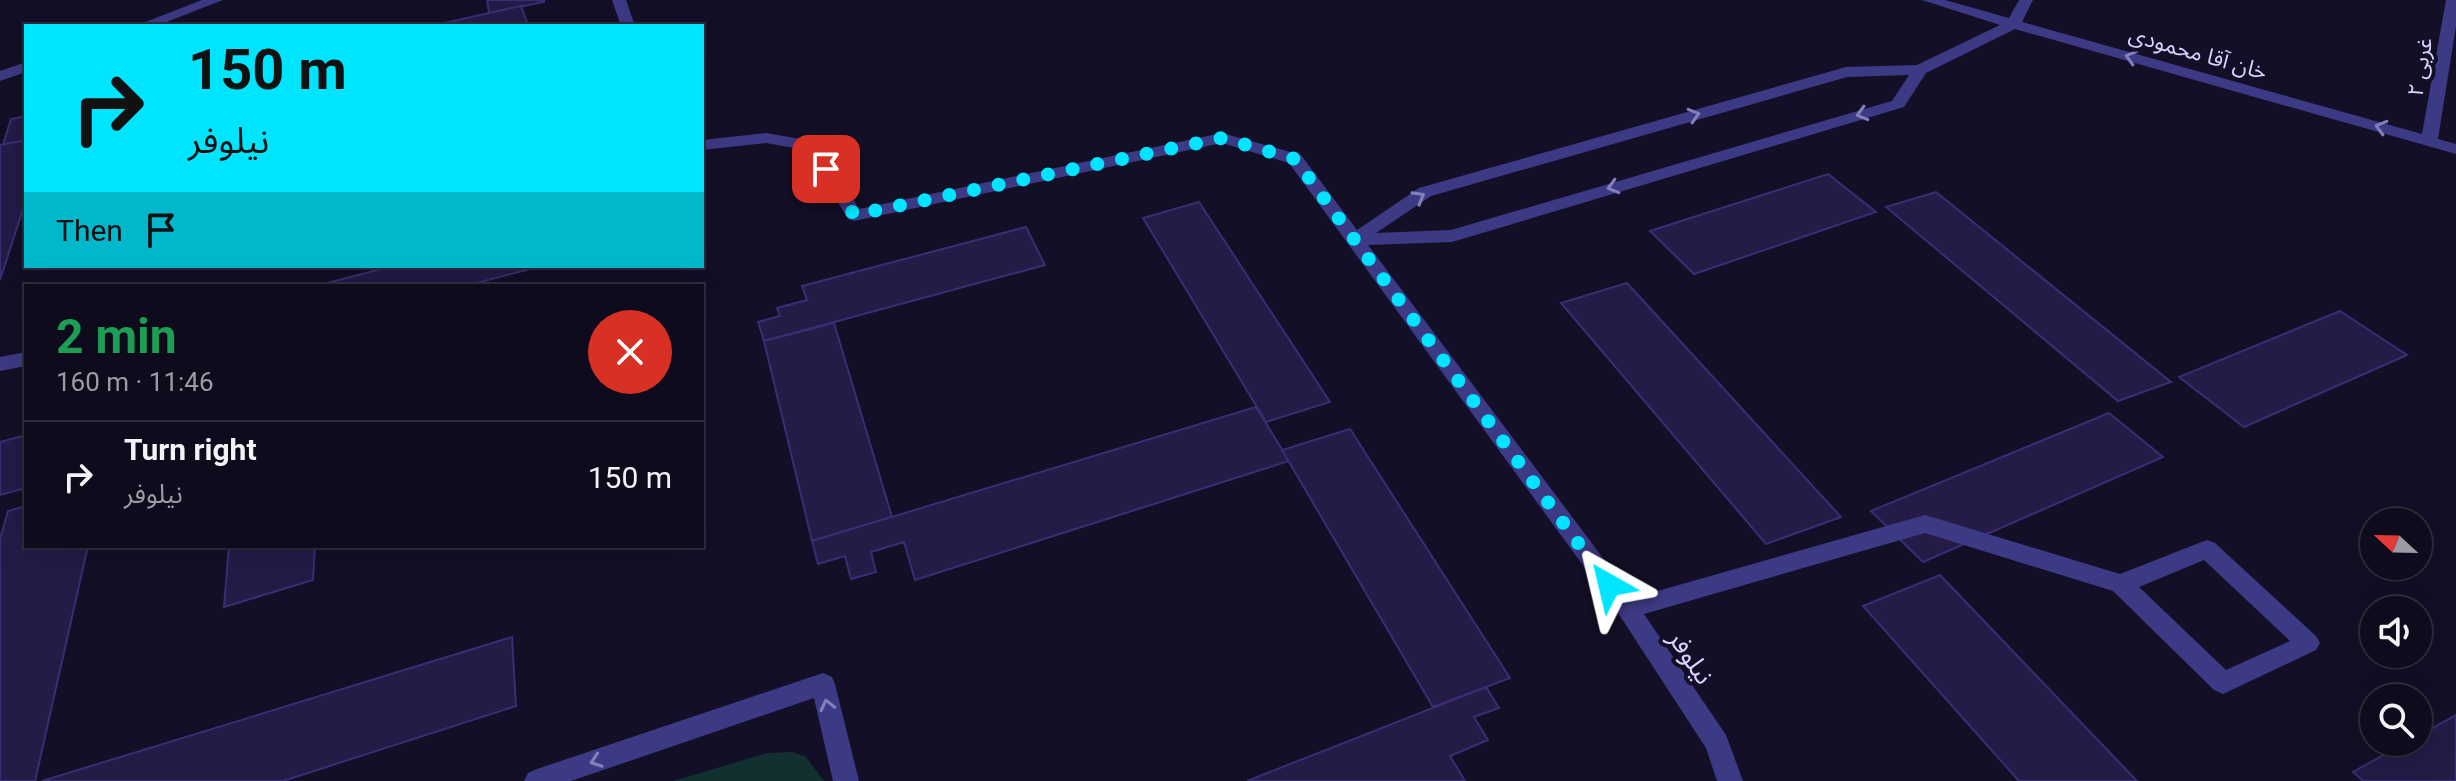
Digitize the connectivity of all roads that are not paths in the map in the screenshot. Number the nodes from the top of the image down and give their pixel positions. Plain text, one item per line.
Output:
1 (216, 0) edge
2 (619, 0) edge
3 (1929, 0) edge
4 (2026, 0) edge
5 (2453, 0) edge
6 (148, 24) edge
7 (627, 24) edge
8 (2013, 24) junction
9 (24, 68) edge
10 (1920, 70) junction
11 (0, 76) edge
12 (2429, 141) junction
13 (704, 145) edge
14 (2456, 149) edge
15 (1354, 240) junction
16 (24, 359) edge
17 (0, 364) edge
18 (2121, 584) junction
19 (1628, 609) junction
20 (537, 781) edge
21 (846, 781) edge
22 (1730, 781) edge

1 - 6 street
2 - 7 street
3 - 8 street, خان آقا محمودی
4 - 8 street
5 - 12 street, ۲ غربی
8 - 10 street
12 -> 8 street, خان آقا محمودی
9 - 11 street
15 -> 10 street
10 -> 15 street
12 - 14 street, خان آقا محمودی
13 - 15 street, نیلوفر
15 - 19 street, نیلوفر
16 - 17 street
18 - 18 street
18 - 19 street
19 - 22 street, نیلوفر
21 -> 20 street

